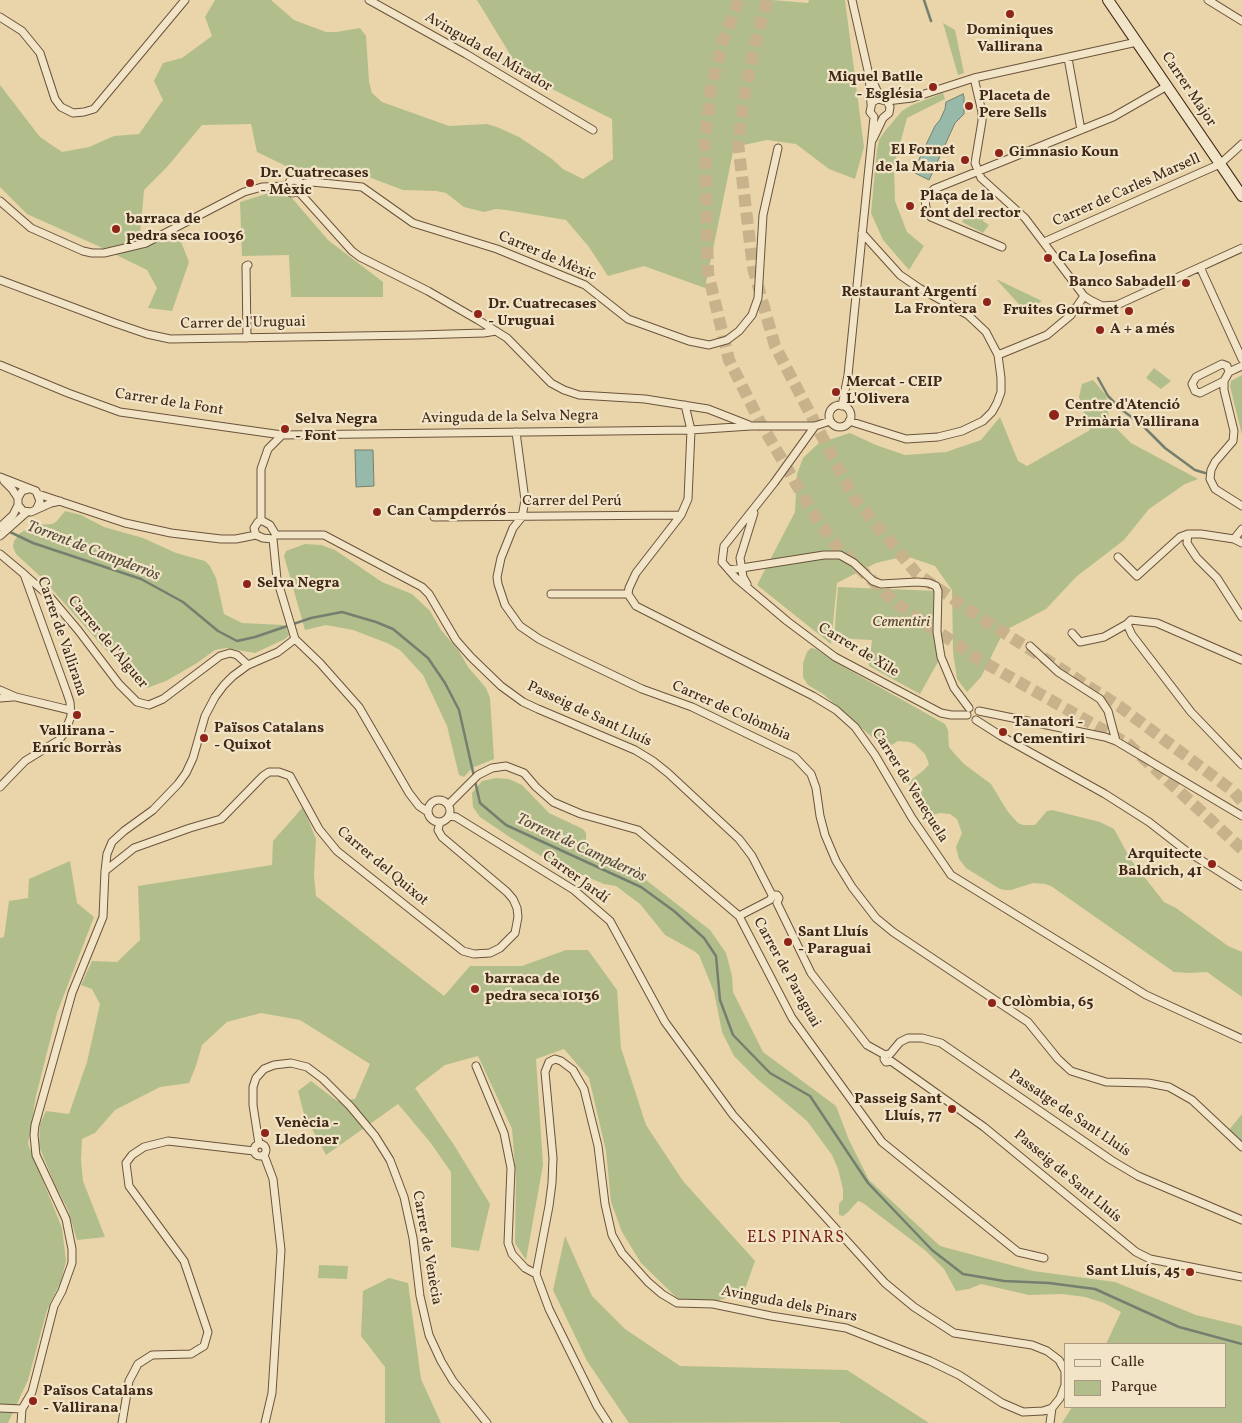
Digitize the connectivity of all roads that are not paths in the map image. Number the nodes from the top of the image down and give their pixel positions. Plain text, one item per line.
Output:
1 (184, 0) edge
2 (369, 0) edge
3 (852, 0) edge
4 (1108, 0) edge
5 (1208, 0) edge
6 (0, 17) edge
7 (1242, 21) edge
8 (1137, 42) junction
9 (1068, 58) junction
10 (869, 75) junction
11 (974, 78) junction
12 (1167, 86) junction
13 (912, 98) junction
14 (884, 100) junction
15 (871, 104) junction
16 (890, 110) junction
17 (874, 117) junction
18 (883, 118) junction
19 (593, 130) dead end
20 (1081, 130) junction
21 (871, 144) junction
22 (1242, 144) edge
23 (778, 148) dead end
24 (1220, 164) junction
25 (978, 170) junction
26 (301, 184) junction
27 (287, 186) junction
28 (298, 192) junction
29 (1242, 196) edge
30 (0, 201) edge
31 (862, 233) junction
32 (1044, 242) junction
33 (1002, 247) dead end
34 (1242, 248) edge
35 (248, 264) dead end
36 (1200, 267) junction
37 (0, 280) edge
38 (1084, 296) junction
39 (496, 331) junction
40 (247, 338) junction
41 (998, 355) junction
42 (1242, 359) edge
43 (0, 365) edge
44 (1242, 366) edge
45 (1229, 372) junction
46 (1224, 381) junction
47 (685, 405) junction
48 (842, 406) junction
49 (830, 421) junction
50 (849, 422) junction
51 (751, 426) junction
52 (815, 426) junction
53 (691, 430) junction
54 (516, 432) junction
55 (282, 435) junction
56 (0, 478) edge
57 (29, 489) junction
58 (38, 494) junction
59 (18, 501) junction
60 (60, 501) junction
61 (1242, 506) edge
62 (38, 508) junction
63 (755, 508) junction
64 (27, 512) junction
65 (522, 516) junction
66 (681, 516) junction
67 (434, 517) dead end
68 (261, 520) junction
69 (0, 528) edge
70 (1242, 529) edge
71 (1188, 534) junction
72 (256, 535) junction
73 (0, 536) edge
74 (274, 537) junction
75 (1234, 539) junction
76 (1242, 543) edge
77 (0, 554) edge
78 (1118, 557) dead end
79 (0, 561) edge
80 (8, 562) junction
81 (742, 569) junction
82 (729, 570) junction
83 (24, 574) junction
84 (748, 587) junction
85 (551, 594) dead end
86 (628, 594) junction
87 (1242, 617) edge
88 (1128, 624) junction
89 (1072, 633) dead end
90 (294, 639) junction
91 (1030, 646) dead end
92 (1242, 660) edge
93 (248, 665) junction
94 (0, 690) edge
95 (16, 697) junction
96 (0, 698) edge
97 (70, 710) junction
98 (968, 712) junction
99 (979, 712) junction
100 (976, 720) junction
101 (1116, 741) junction
102 (1242, 765) edge
103 (0, 787) edge
104 (448, 805) junction
105 (428, 812) junction
106 (449, 816) junction
107 (1242, 816) edge
108 (440, 822) junction
109 (105, 871) junction
110 (1242, 886) edge
111 (773, 900) junction
112 (738, 916) junction
113 (1242, 1039) edge
114 (888, 1057) junction
115 (476, 1066) dead end
116 (259, 1144) junction
117 (1242, 1147) edge
118 (254, 1152) junction
119 (264, 1155) junction
120 (1242, 1220) edge
121 (1044, 1258) dead end
122 (536, 1274) junction
123 (1242, 1277) edge
124 (1064, 1369) edge
125 (1064, 1385) edge
126 (0, 1408) edge
127 (1052, 1408) junction
128 (22, 1409) junction
129 (21, 1423) edge
130 (122, 1423) edge
131 (265, 1423) edge
132 (487, 1423) edge
133 (608, 1423) edge
134 (1050, 1423) edge

1 - 6 street
2 - 19 street, Avinguda del Mirador
3 - 10 street
4 - 8 street, Carrer Major
5 - 7 street
8 - 9 street
8 - 12 street, Carrer Major
9 - 11 street
9 - 20 street
10 - 14 street
10 - 15 street
11 - 13 street
11 - 25 street
12 - 20 street
12 - 24 street, Carrer Major
13 - 14 street
13 - 16 street
14 - 15 street
14 - 16 street
15 - 17 street
16 - 18 street
17 - 18 street
17 - 21 street
18 - 21 street
20 - 25 street
21 - 31 street
22 - 24 street, Carrer de Carles Marsell
23 - 26 street, Carrer de Mèxic
24 - 29 street, Carrer Major
24 - 32 street, Carrer de Carles Marsell
25 - 32 street
25 - 33 street
26 - 27 street
26 - 28 street
27 - 28 street
27 - 30 street
28 - 39 street
31 - 41 street
31 - 48 street
32 - 38 street
34 - 36 street
35 - 40 street
36 - 38 street
36 - 42 street
37 - 40 street, Carrer de l'Uruguai
38 - 41 street
39 - 40 street, Carrer de l'Uruguai
39 - 47 street
41 - 50 street
43 - 55 street, Carrer de la Font
44 - 45 street
45 - 46 street
45 - 46 street
46 - 61 street
47 - 51 street
47 - 53 street
48 - 49 street
48 - 50 street
49 - 50 street
49 - 52 street, Avinguda de la Selva Negra
51 - 52 street, Avinguda de la Selva Negra
51 - 53 street, Avinguda de la Selva Negra
52 - 63 street
53 - 54 street, Avinguda de la Selva Negra
53 - 66 street
54 - 55 street, Avinguda de la Selva Negra
54 - 65 street, Carrer de Colòmbia
55 - 68 street
56 - 57 street
56 - 59 street
57 - 58 street
57 - 59 street
58 - 60 street
58 - 62 street
59 - 64 street
59 - 69 street
60 - 62 street
60 - 72 street
62 - 64 street
63 - 81 street
63 - 82 street
64 - 73 street
65 - 66 street, Carrer del Perú
65 - 67 street, Carrer del Perú
65 - 117 street, Carrer de Colòmbia
66 - 86 street
68 - 72 street
68 - 74 street
70 - 75 street
71 - 75 street
71 - 78 street
71 - 87 street
72 - 74 street, Passeig de Sant Lluís
74 - 90 street
74 - 111 street, Passeig de Sant Lluís
75 - 76 street
77 - 80 street, Carrer de Vallirana
79 - 80 street, Carrer de Vallirana
80 - 83 street, Carrer de Vallirana
81 - 82 street
81 - 84 street
81 - 98 street
82 - 84 street, Carrer de Xile
83 - 93 street, Carrer de l'Alguer
83 - 97 street, Carrer de Vallirana
84 - 98 street, Carrer de Xile
85 - 86 street
86 - 113 street, Carrer de Veneçuela
88 - 89 street
88 - 92 street
88 - 102 street
90 - 93 street
90 - 105 street
91 - 101 street
93 - 109 street
94 - 95 street
95 - 96 street
95 - 97 street
97 - 103 street, Carrer de Vallirana
98 - 99 street
98 - 100 street
99 - 100 street
99 - 101 street
100 - 110 street
101 - 107 street
104 - 105 street
104 - 106 street
104 - 112 street, Carrer de Paraguai
105 - 108 street
106 - 108 street
106 - 124 street, Carrer Jardí
108 - 109 street, Carrer del Quixot
109 - 128 street
111 - 112 street
111 - 114 street, Passeig de Sant Lluís
112 - 121 street, Carrer de Paraguai
114 - 120 street, Passatge de Sant Lluís
114 - 123 street, Passeig de Sant Lluís
115 - 122 street
116 - 118 street
116 - 119 street
116 - 132 street, Carrer de Venècia
118 - 119 street
118 - 130 street
119 - 131 street
122 - 127 street, Avinguda dels Pinars
122 - 133 street
125 - 127 street, Carrer Jardí
126 - 128 street
127 - 134 street
128 - 129 street

